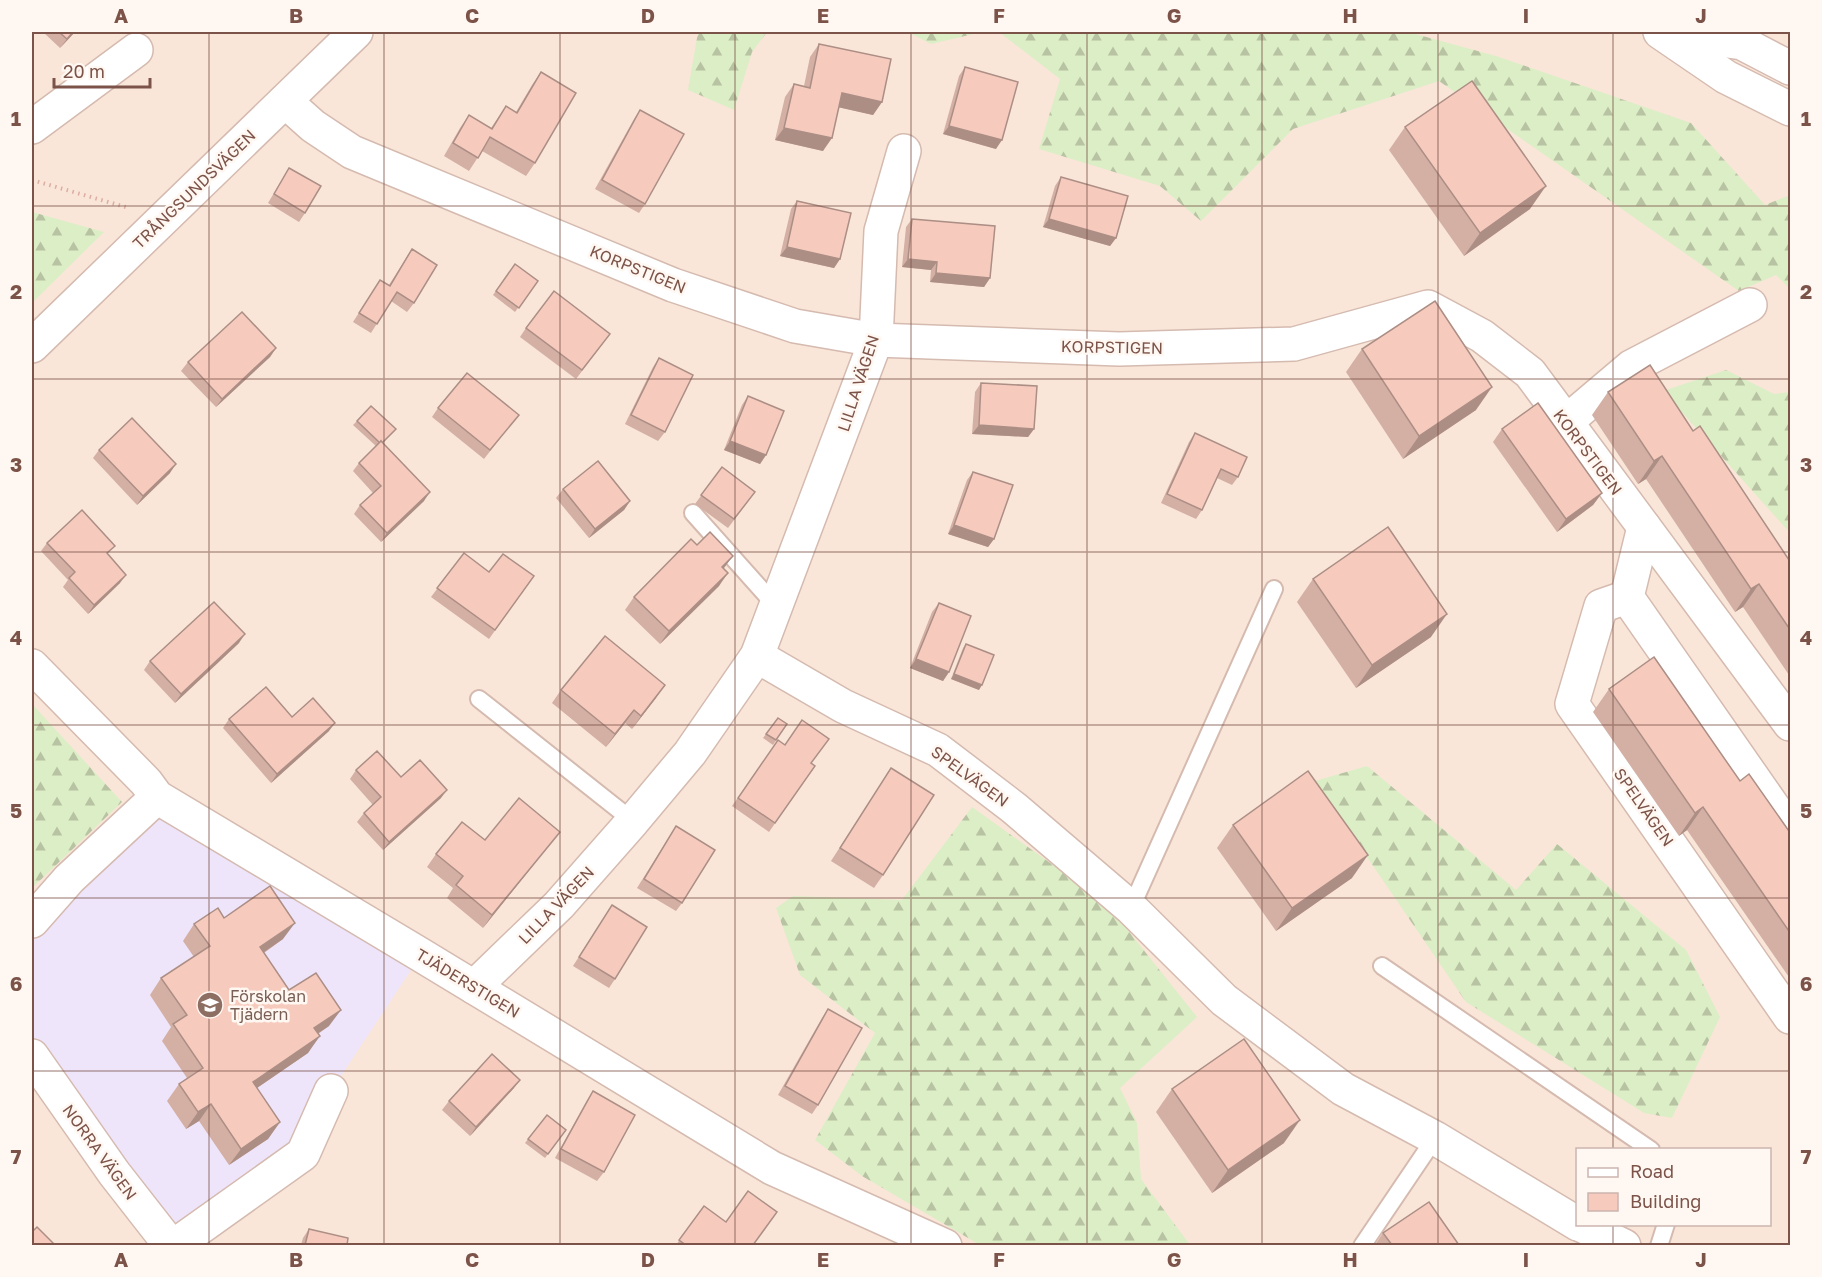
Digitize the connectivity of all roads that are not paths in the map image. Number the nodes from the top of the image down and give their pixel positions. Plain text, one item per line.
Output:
1 (356, 32) edge
2 (1659, 32) edge
3 (136, 50) dead end
4 (1791, 68) edge
5 (285, 101) junction
6 (1791, 109) edge
7 (32, 127) edge
8 (904, 151) dead end
9 (1750, 305) dead end
10 (876, 340) junction
11 (32, 346) edge
12 (1566, 422) junction
13 (693, 513) dead end
14 (1644, 527) junction
15 (1274, 589) dead end
16 (1628, 597) junction
17 (776, 606) junction
18 (757, 656) junction
19 (32, 666) edge
20 (479, 699) dead end
21 (1791, 724) edge
22 (157, 797) junction
23 (633, 821) junction
24 (1791, 831) edge
25 (1131, 908) junction
26 (32, 921) edge
27 (1382, 966) dead end
28 (474, 987) junction
29 (1791, 1017) edge
30 (32, 1056) edge
31 (331, 1091) dead end
32 (1435, 1138) junction
33 (1650, 1148) edge
34 (1576, 1223) edge
35 (1582, 1226) edge
36 (1665, 1226) edge
37 (172, 1245) edge
38 (945, 1245) edge
39 (1362, 1245) edge
40 (1624, 1245) edge
41 (1659, 1245) edge

1 - 5 street, TRÅNGSUNDSVÄGEN
2 - 4 street
2 - 6 street
3 - 7 street
5 - 10 street, KORPSTIGEN
5 - 11 street, TRÅNGSUNDSVÄGEN
8 - 10 street, LILLA VÄGEN
9 - 12 street
10 - 12 street, KORPSTIGEN
10 - 17 street, LILLA VÄGEN
12 - 14 street, KORPSTIGEN
13 - 17 lane
14 - 16 street
14 - 21 street, KORPSTIGEN
15 - 25 lane
16 - 24 street
16 - 29 street, SPELVÄGEN
17 - 18 street, LILLA VÄGEN
18 - 23 street, LILLA VÄGEN
18 - 25 street, SPELVÄGEN
19 - 22 street, TJÄDERSTIGEN
20 - 23 lane
22 - 26 street
22 - 28 street, TJÄDERSTIGEN
23 - 28 street, LILLA VÄGEN
25 - 32 street, SPELVÄGEN
27 - 33 lane
28 - 38 street, TJÄDERSTIGEN
30 - 37 street, NORRA VÄGEN
31 - 37 street, NORRA VÄGEN
32 - 34 street, SPELVÄGEN
32 - 39 lane
35 - 40 street, SPELVÄGEN
36 - 41 lane

